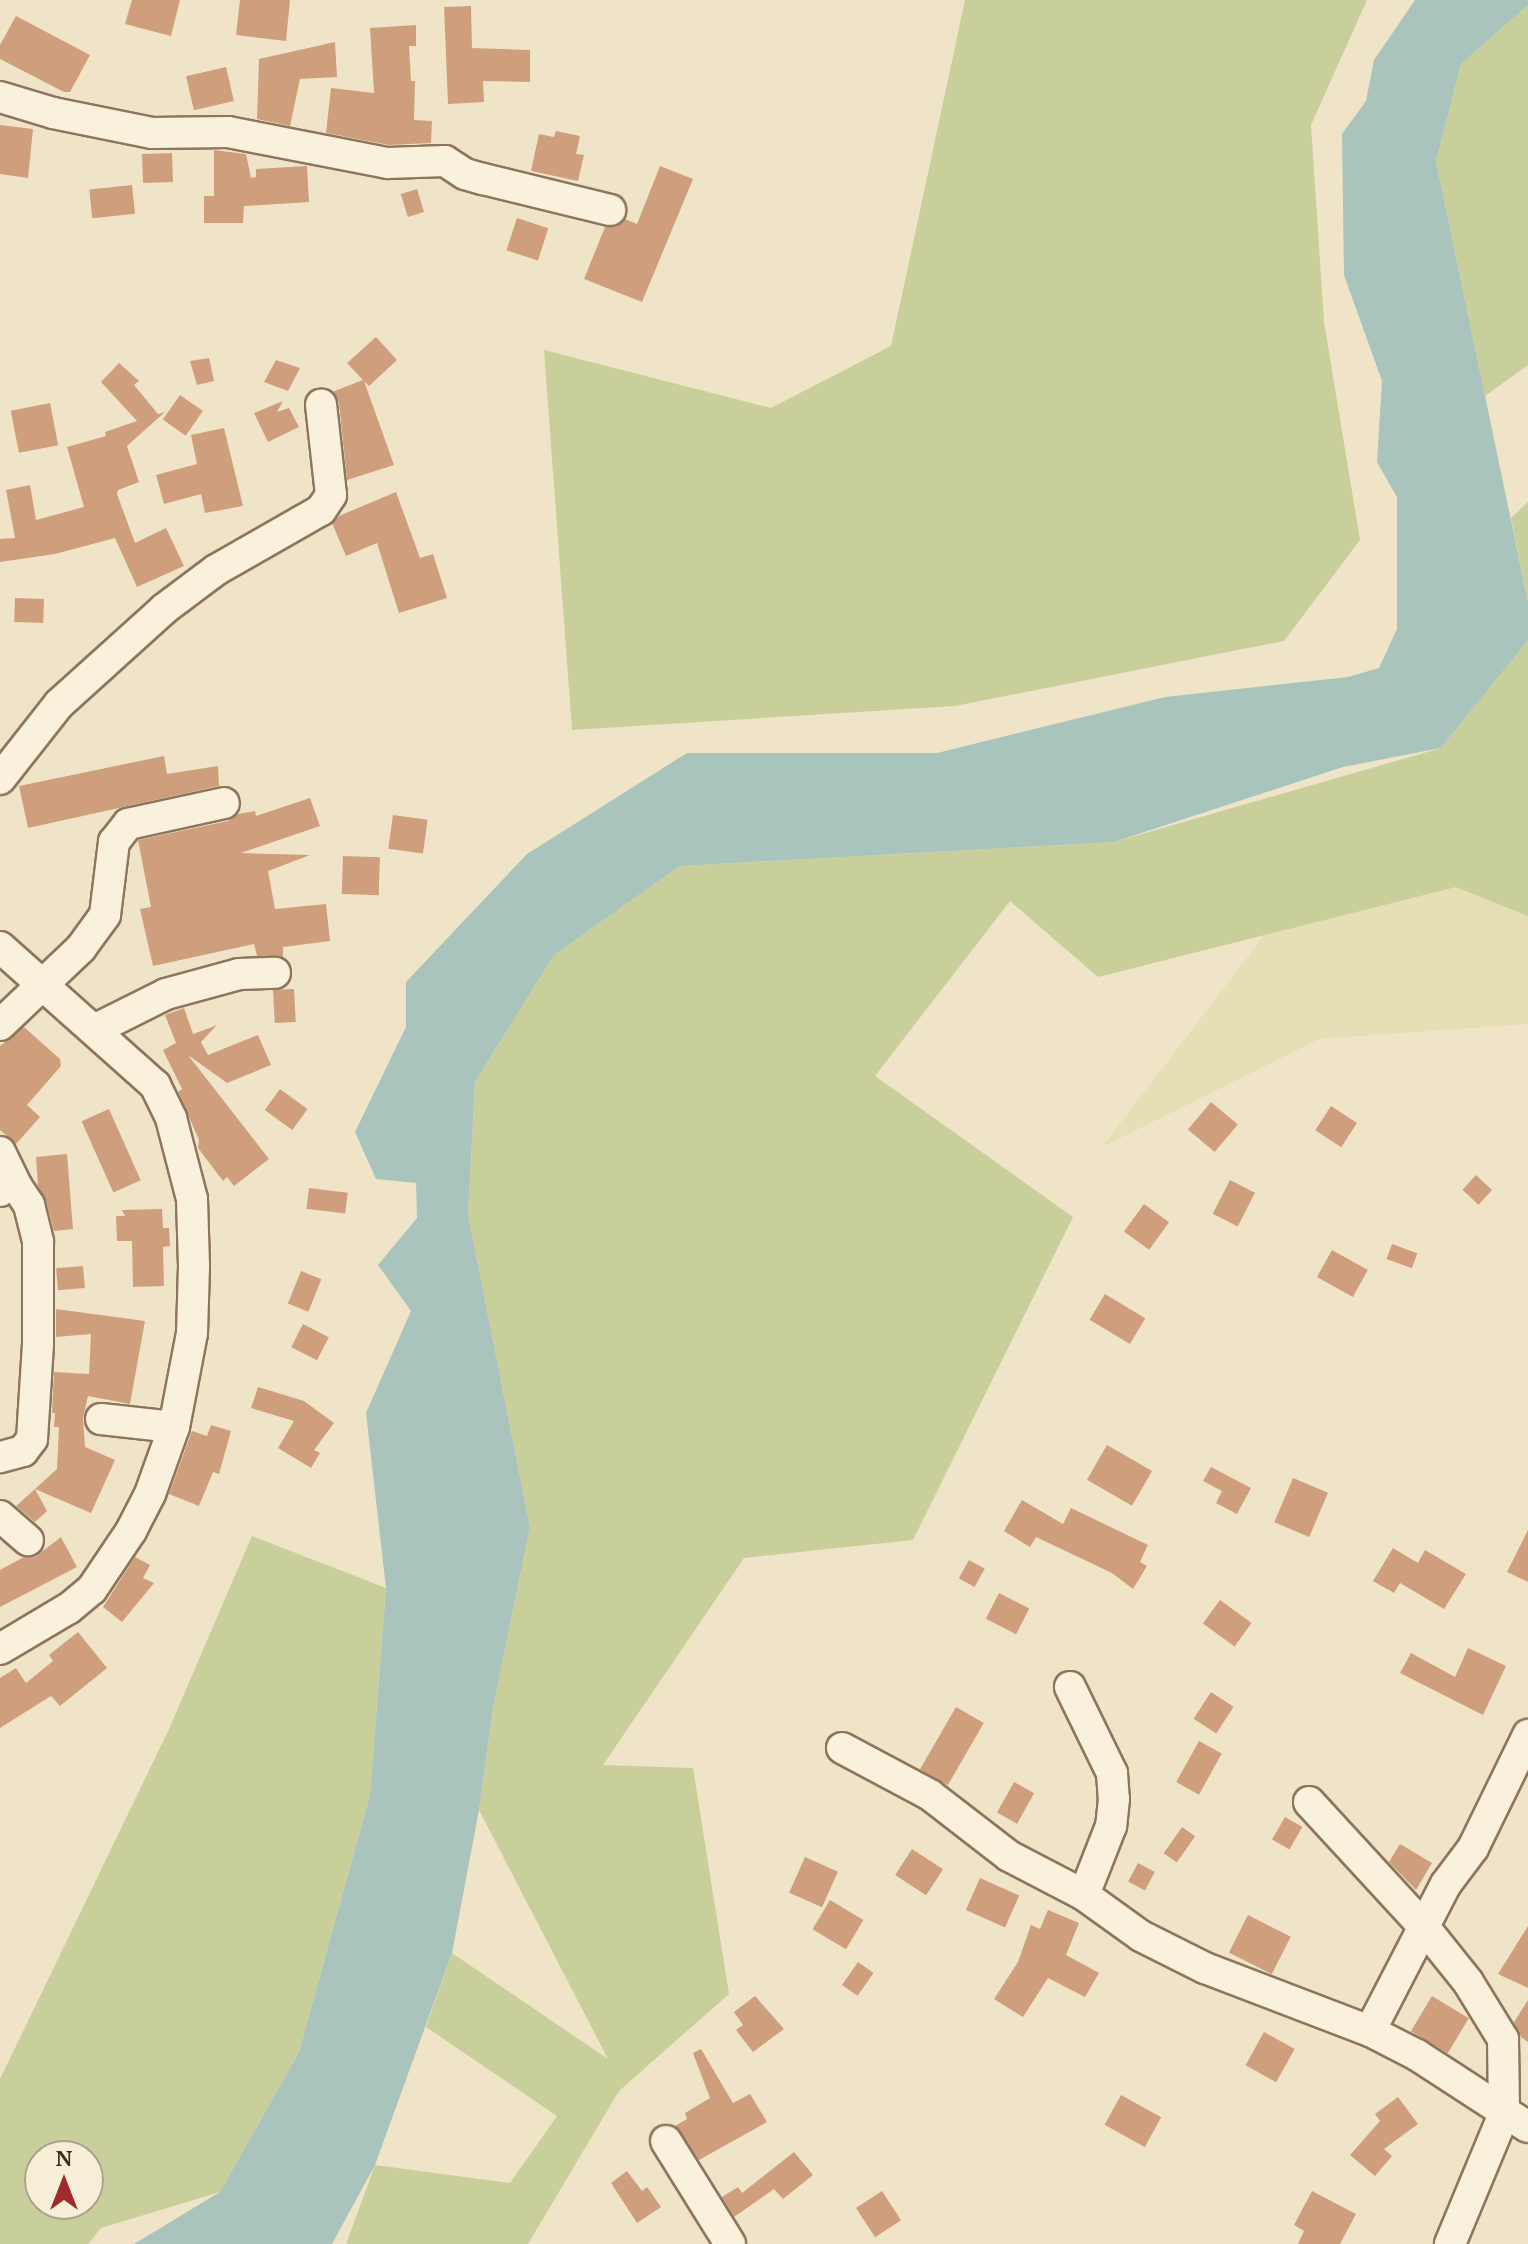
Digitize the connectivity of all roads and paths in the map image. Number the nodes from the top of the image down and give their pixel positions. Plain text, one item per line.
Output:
1 (0, 97) edge
2 (610, 210) dead end
3 (321, 405) dead end
4 (0, 779) edge
5 (224, 803) dead end
6 (0, 947) edge
7 (275, 973) dead end
8 (42, 983) junction
9 (0, 1025) edge
10 (96, 1029) junction
11 (0, 1152) edge
12 (8, 1189) edge
13 (101, 1419) dead end
14 (174, 1427) junction
15 (0, 1457) edge
16 (0, 1516) edge
17 (28, 1540) dead end
18 (0, 1649) edge
19 (1070, 1687) dead end
20 (1528, 1735) edge
21 (842, 1748) dead end
22 (1309, 1802) dead end
23 (1084, 1895) junction
24 (1424, 1927) junction
25 (1370, 2031) junction
26 (1516, 2120) edge
27 (666, 2141) dead end
28 (730, 2244) edge
29 (1450, 2244) edge

1 - 2 street
3 - 4 street
5 - 8 street
6 - 8 street
7 - 10 street
8 - 9 street
8 - 10 street
10 - 14 street
11 - 12 street
12 - 15 street
13 - 14 street
14 - 18 street
16 - 17 street
19 - 23 street
20 - 24 street
21 - 23 street
22 - 24 street
23 - 25 street
24 - 25 street
24 - 26 street
25 - 26 street
26 - 29 street
27 - 28 street

